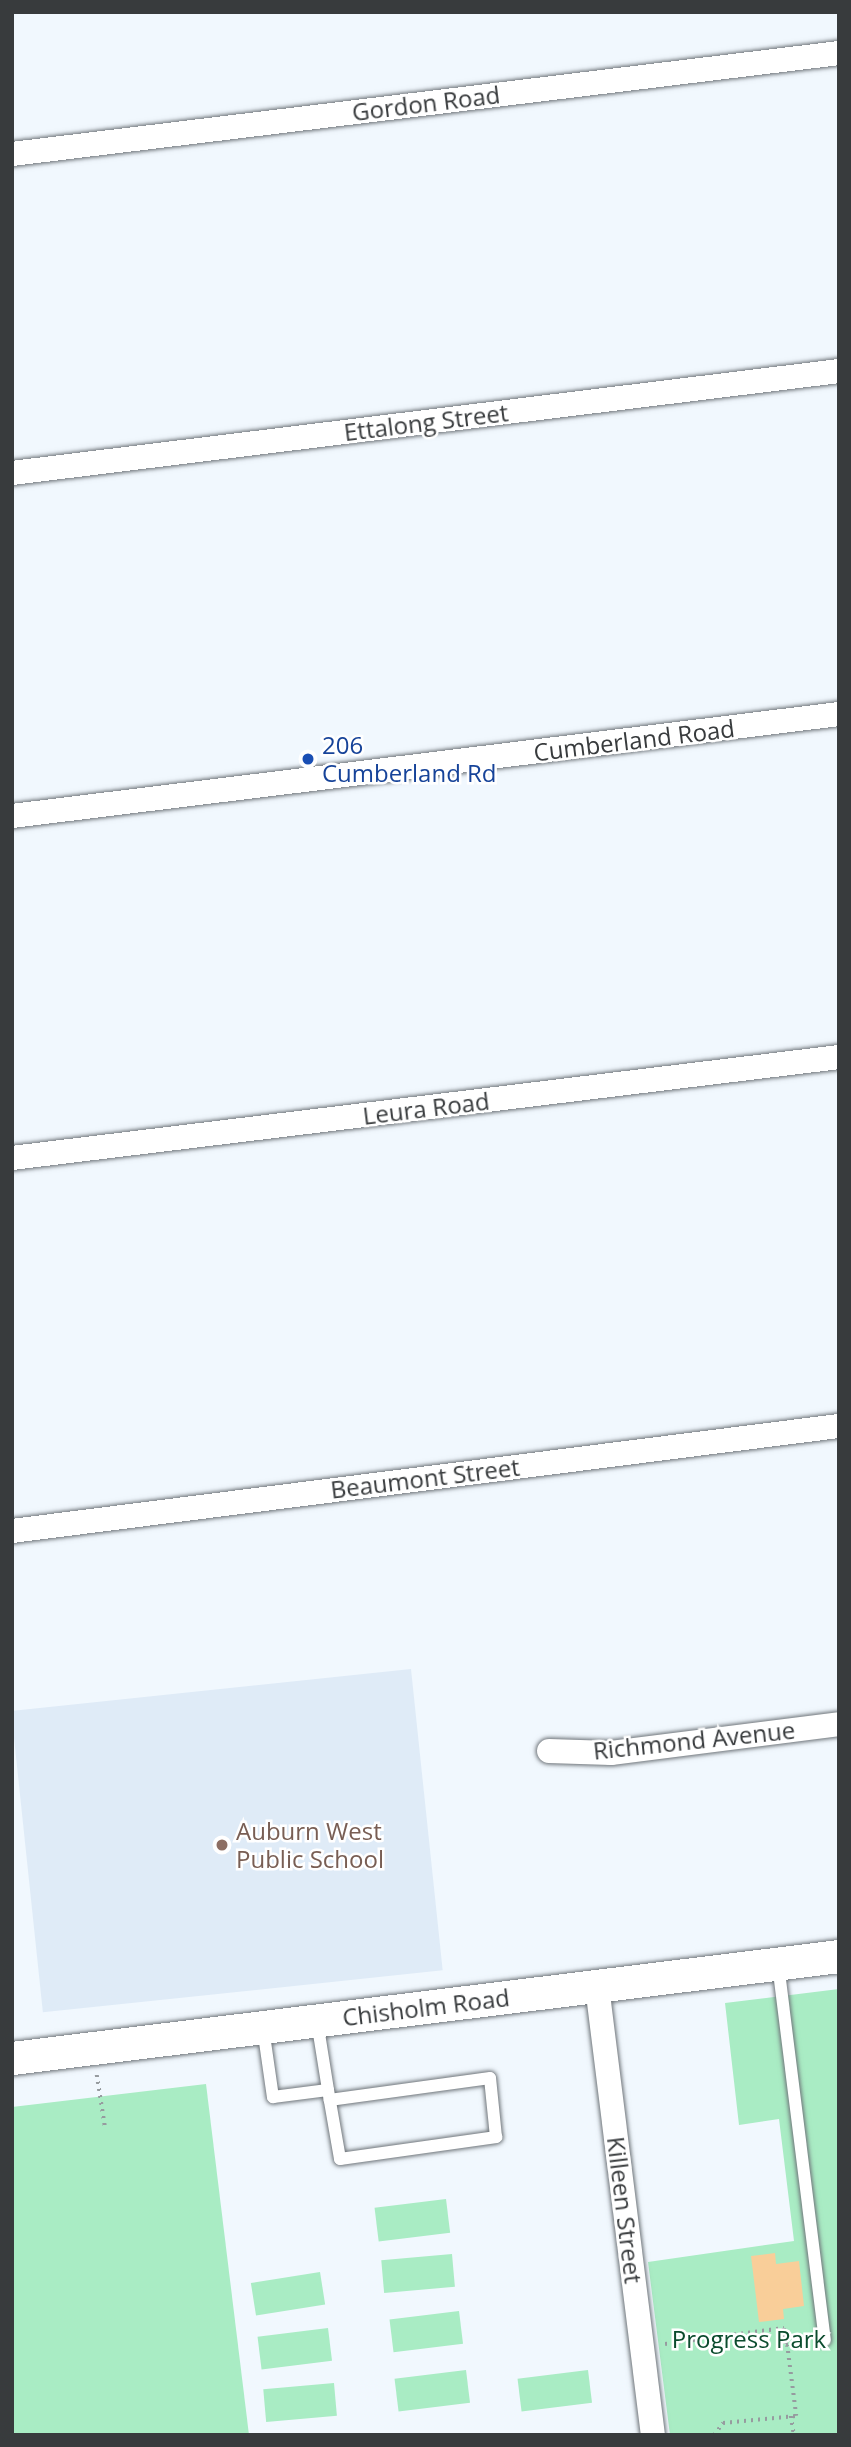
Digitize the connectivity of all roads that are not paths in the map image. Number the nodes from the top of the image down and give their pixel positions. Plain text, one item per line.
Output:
1 (839, 52) edge
2 (12, 155) edge
3 (839, 371) edge
4 (12, 473) edge
5 (839, 714) edge
6 (12, 816) edge
7 (839, 1057) edge
8 (12, 1158) edge
9 (839, 1426) edge
10 (12, 1531) edge
11 (839, 1724) edge
12 (549, 1751) dead end
13 (839, 1955) edge
14 (778, 1963) junction
15 (597, 1986) junction
16 (317, 2021) junction
17 (263, 2028) junction
18 (12, 2058) edge
19 (329, 2095) junction
20 (825, 2340) road end
21 (653, 2435) edge

1 - 2 street, Gordon Road
3 - 4 street, Ettalong Street
5 - 6 street, Cumberland Road
7 - 8 street, Leura Road
9 - 10 street, Beaumont Street
11 - 12 street, Richmond Avenue
13 - 14 main road, Chisholm Road
14 - 15 main road, Chisholm Road
14 - 20 lane
15 - 16 main road, Chisholm Road
15 - 21 street, Killeen Street
16 - 17 main road, Chisholm Road
16 - 19 lane
17 - 18 main road, Chisholm Road
17 - 19 lane
19 - 19 lane

